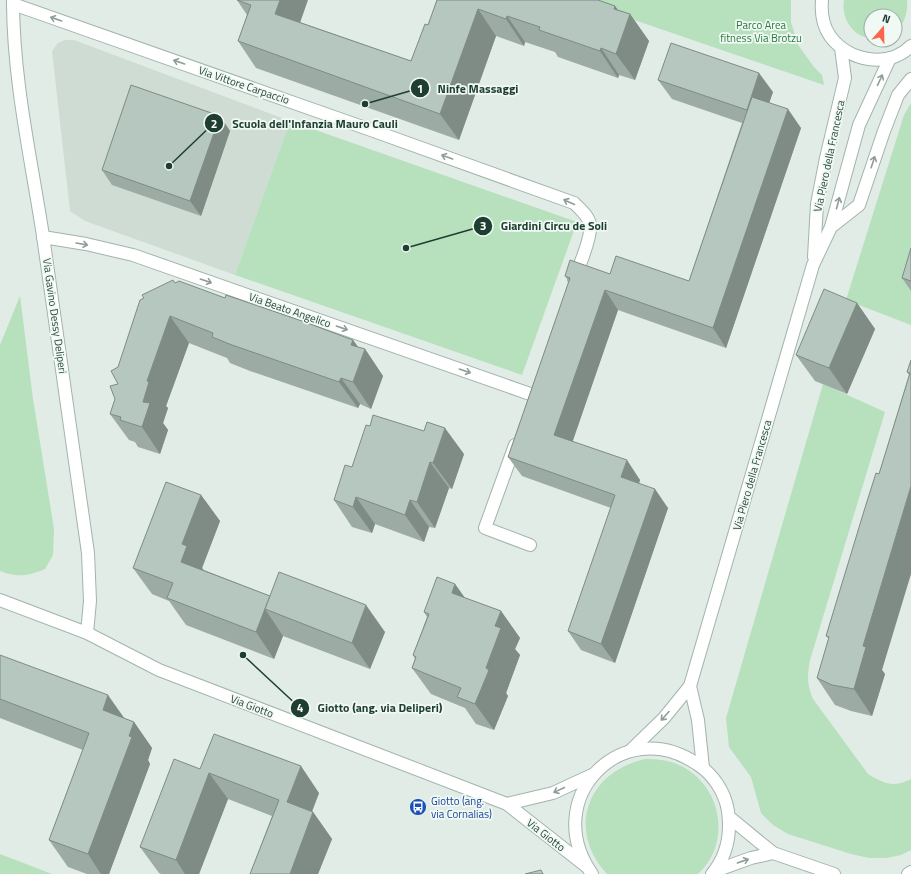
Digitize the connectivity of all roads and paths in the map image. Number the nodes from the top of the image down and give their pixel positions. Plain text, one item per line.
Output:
1 (821, 0) edge
2 (13, 2) edge
3 (911, 46) edge
4 (841, 48) junction
5 (890, 58) junction
6 (911, 79) edge
7 (831, 227) junction
8 (43, 237) junction
9 (813, 265) junction
10 (571, 287) edge
11 (528, 410) edge
12 (520, 432) edge
13 (530, 545) dead end
14 (0, 600) edge
15 (87, 633) junction
16 (690, 686) junction
17 (630, 752) junction
18 (703, 768) junction
19 (595, 774) junction
20 (507, 804) junction
21 (729, 817) junction
22 (773, 853) junction
23 (589, 870) edge
24 (713, 872) edge
25 (911, 872) edge
26 (834, 874) edge
27 (908, 874) edge

1 - 4 street
2 - 8 street, Via Gavino Dessy Deliperi
10 -> 2 street, Via Vittore Carpaccio
3 - 5 street
4 - 5 street
4 - 9 street, Via Piero della Francesca
7 -> 5 street, Via Piero della Francesca
7 -> 6 street
7 - 9 street, Via Piero della Francesca
8 -> 11 street, Via Beato Angelico
8 - 15 street, Via Gavino Dessy Deliperi
9 - 16 street, Via Piero della Francesca
12 - 13 street
14 - 15 street, Via Giotto
15 - 20 street, Via Giotto
16 -> 17 street, Via Piero della Francesca
16 - 18 street, Via Piero della Francesca
17 - 18 street
17 - 19 street
18 - 21 street
19 -> 20 street
19 - 23 street
20 - 23 street, Via Giotto
21 - 22 street
21 - 24 street
24 -> 22 street
22 - 26 street
25 - 27 street

